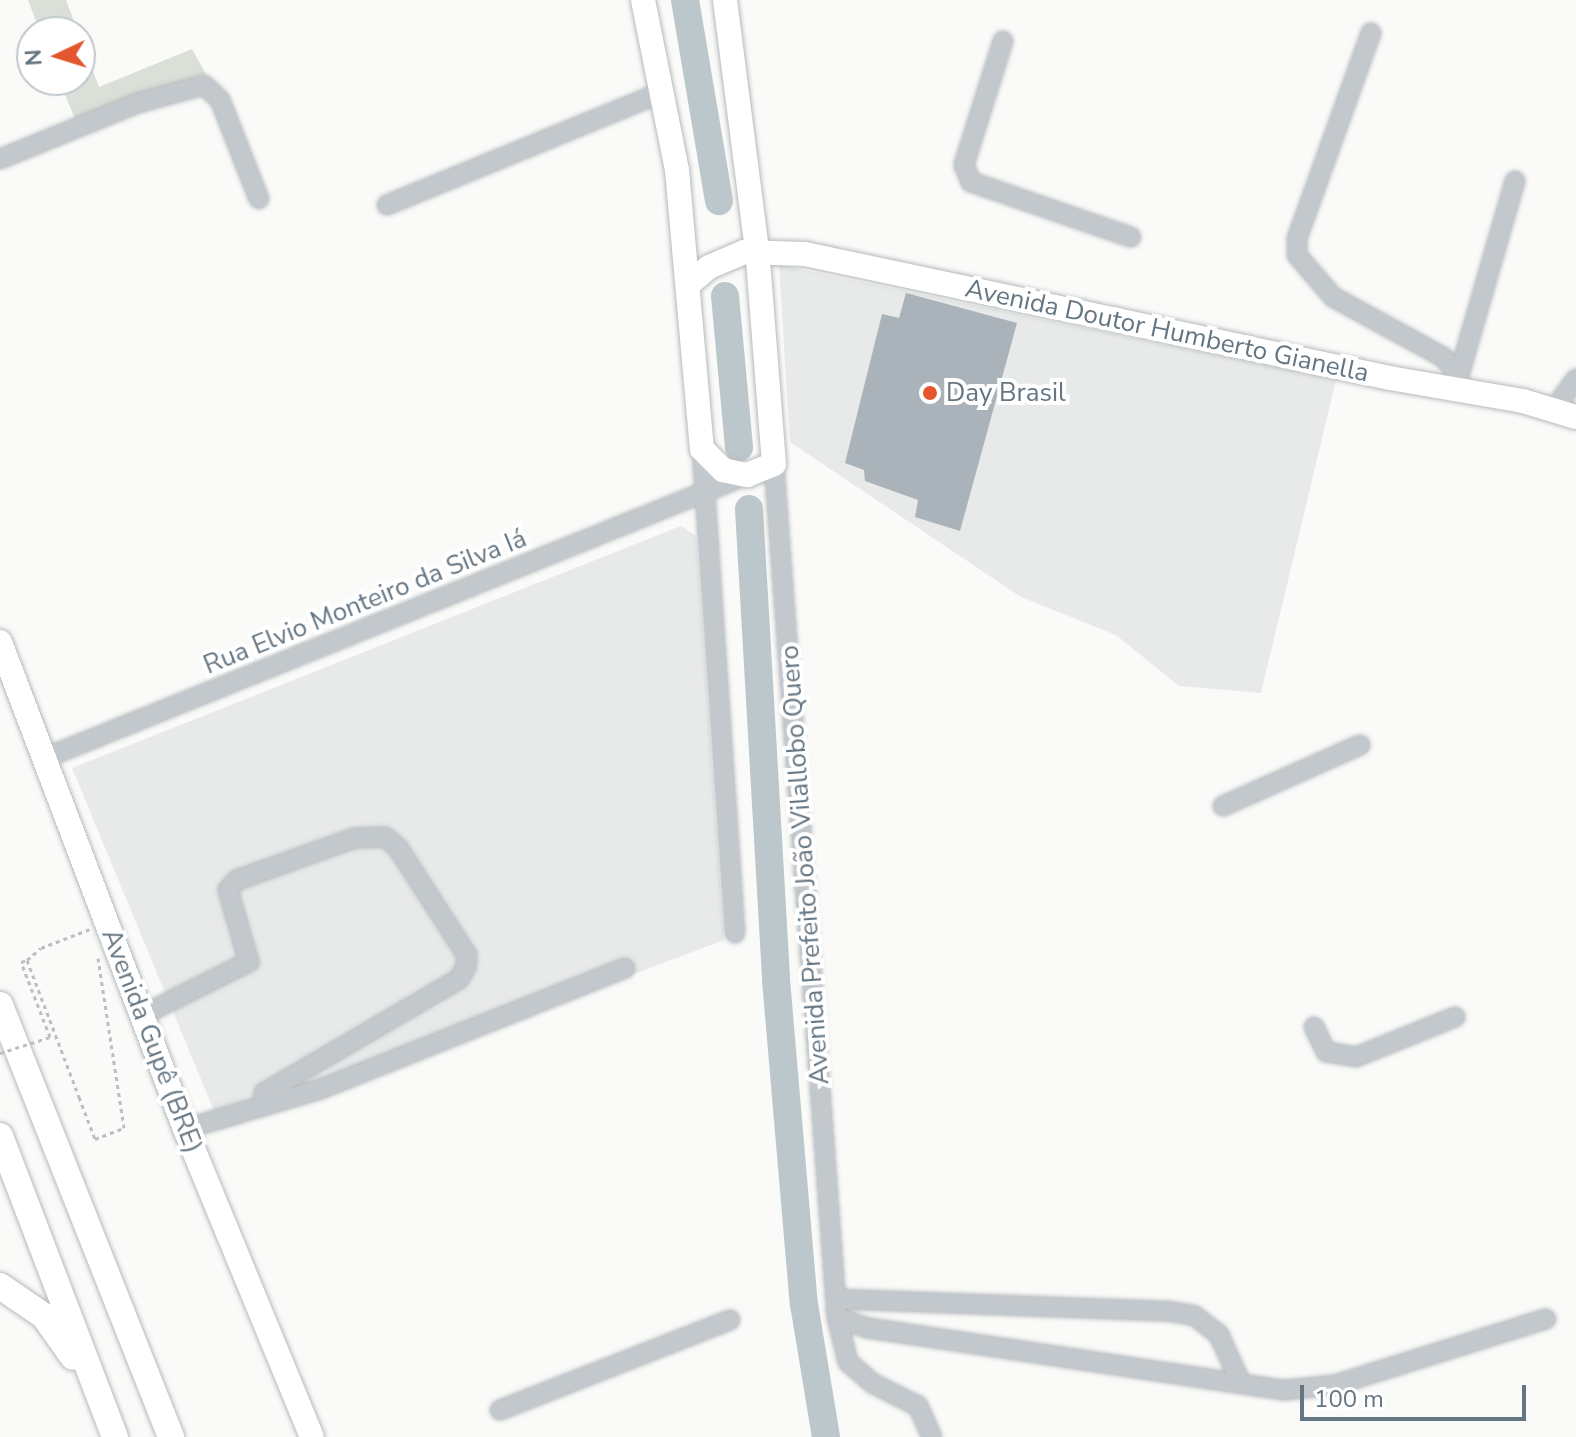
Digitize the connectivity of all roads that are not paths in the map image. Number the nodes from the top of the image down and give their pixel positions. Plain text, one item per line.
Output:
1 (643, 0) edge
2 (725, 0) edge
3 (1371, 33) dead end
4 (1003, 41) dead end
5 (662, 92) junction
6 (0, 159) edge
7 (1515, 181) dead end
8 (259, 199) dead end
9 (387, 205) dead end
10 (1131, 237) dead end
11 (757, 250) junction
12 (690, 283) junction
13 (1576, 379) edge
14 (1460, 384) junction
15 (1565, 413) edge
16 (702, 449) junction
17 (774, 464) junction
18 (747, 475) junction
19 (704, 494) junction
20 (0, 642) edge
21 (1360, 745) dead end
22 (45, 758) junction
23 (1223, 806) dead end
24 (735, 933) dead end
25 (625, 968) dead end
26 (0, 1005) edge
27 (141, 1016) junction
28 (1455, 1017) dead end
29 (1314, 1027) dead end
30 (263, 1105) junction
31 (185, 1129) junction
32 (0, 1136) edge
33 (0, 1286) edge
34 (836, 1308) junction
35 (1546, 1319) dead end
36 (730, 1320) dead end
37 (1240, 1381) junction
38 (500, 1410) dead end
39 (115, 1437) edge
40 (171, 1437) edge
41 (312, 1437) edge
42 (932, 1437) edge

1 - 5 main road
2 - 11 main road, Avenida Prefeito João Vilallobo Quero
3 - 14 street
4 - 10 street
5 - 9 street
5 - 12 main road
6 - 8 street
7 - 14 street
11 - 12 main road
11 - 14 main road, Avenida Doutor Humberto Gianella
11 - 17 main road, Avenida Prefeito João Vilallobo Quero
12 - 16 main road
13 - 15 street
14 - 15 main road, Avenida Doutor Humberto Gianella
16 - 18 main road
16 - 19 street
17 - 18 main road
17 - 34 street, Avenida Prefeito João Vilallobo Quero
18 - 19 street
19 - 22 street, Rua Elvio Monteiro da Silva Iá
19 - 24 street
20 - 22 main road, Avenida Gupê (BRE)
21 - 23 street
22 - 27 main road, Avenida Gupê (BRE)
25 - 30 street
26 - 40 highway
27 - 30 street
27 - 31 main road, Avenida Gupê (BRE)
28 - 29 street
30 - 31 street
31 - 41 main road, Avenida Gupê (BRE)
32 - 39 highway
33 - 39 highway
34 - 37 street
34 - 37 street
34 - 42 street, Avenida Prefeito João Vilallobo Quero
35 - 37 street
36 - 38 street

